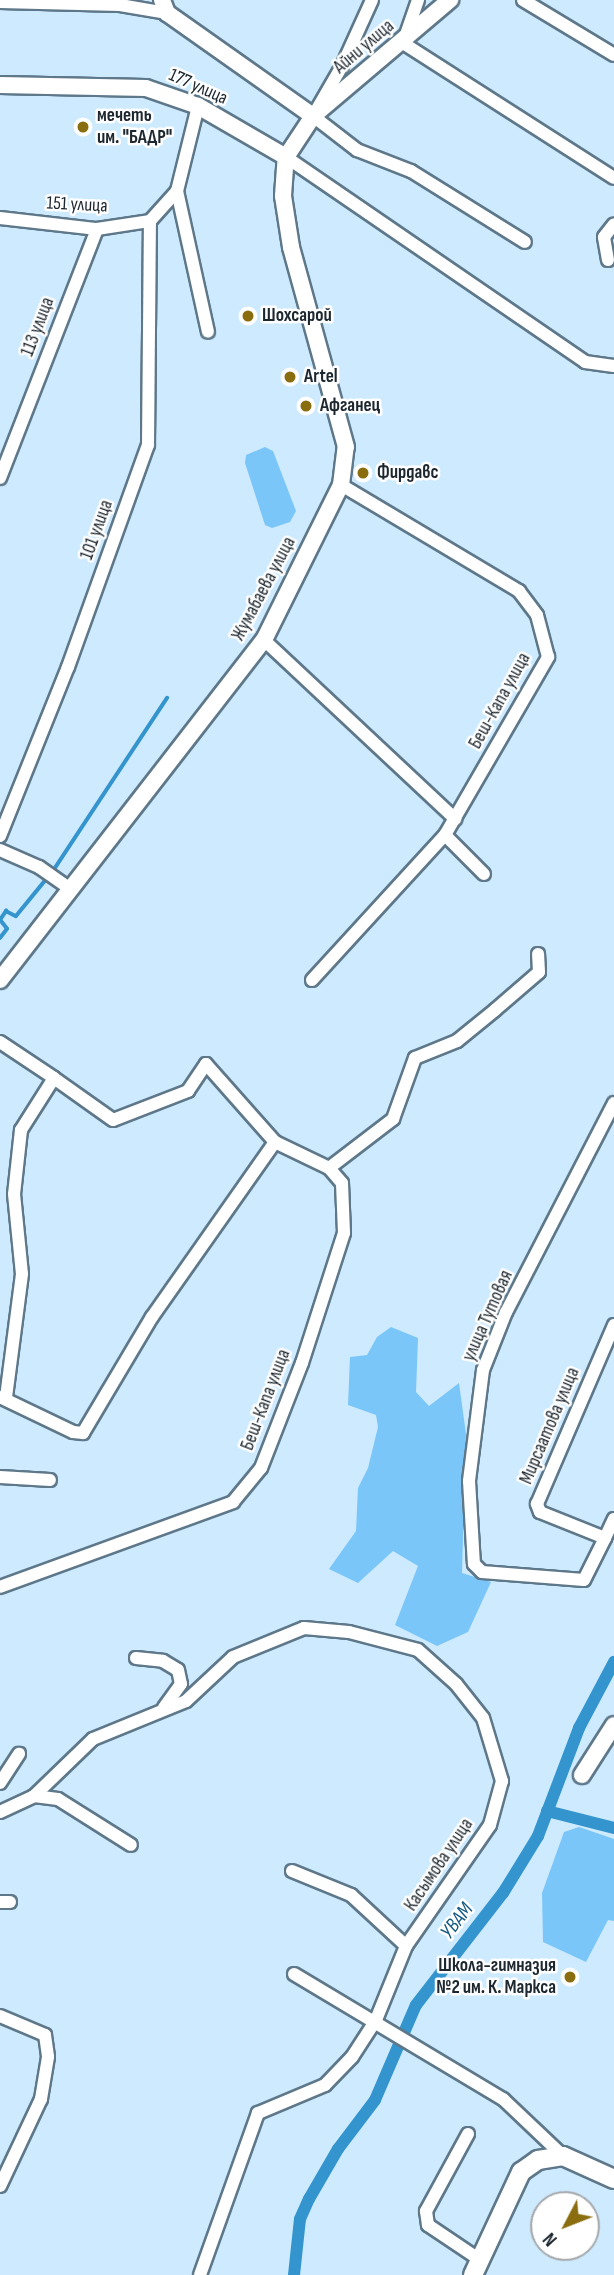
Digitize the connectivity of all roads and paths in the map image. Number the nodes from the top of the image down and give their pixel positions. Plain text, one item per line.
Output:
1 (418, 0) edge
2 (450, 0) edge
3 (523, 0) edge
4 (0, 2) edge
5 (120, 2) edge
6 (365, 2) edge
7 (165, 7) edge
8 (403, 43) junction
9 (614, 55) edge
10 (0, 85) edge
11 (198, 106) junction
12 (309, 121) junction
13 (289, 153) junction
14 (614, 178) edge
15 (177, 191) junction
16 (0, 218) edge
17 (150, 221) junction
18 (614, 224) edge
19 (97, 229) junction
20 (526, 242) dead end
21 (608, 260) dead end
22 (208, 332) dead end
23 (614, 366) edge
24 (0, 478) edge
25 (341, 485) junction
26 (264, 640) junction
27 (455, 820) junction
28 (445, 835) junction
29 (0, 836) edge
30 (0, 850) edge
31 (484, 874) dead end
32 (71, 889) junction
33 (538, 954) dead end
34 (0, 980) edge
35 (312, 980) dead end
36 (0, 1042) edge
37 (54, 1078) junction
38 (614, 1102) edge
39 (275, 1142) junction
40 (329, 1168) junction
41 (614, 1325) edge
42 (3, 1398) edge
43 (0, 1477) edge
44 (50, 1480) dead end
45 (614, 1519) edge
46 (606, 1538) junction
47 (0, 1587) edge
48 (136, 1658) dead end
49 (153, 1717) junction
50 (614, 1725) edge
51 (19, 1754) dead end
52 (582, 1775) dead end
53 (0, 1783) edge
54 (34, 1796) junction
55 (0, 1812) edge
56 (131, 1845) dead end
57 (292, 1871) dead end
58 (406, 1946) junction
59 (294, 1974) dead end
60 (0, 2016) edge
61 (380, 2023) junction
62 (468, 2134) dead end
63 (563, 2156) junction
64 (614, 2179) edge
65 (0, 2186) edge
66 (477, 2267) edge
67 (200, 2275) edge

1 - 8 street
2 - 8 street, Айни улица
3 - 9 street
4 - 5 street
5 - 7 street
6 - 12 street
7 - 12 street
8 - 12 street, Айни улица
8 - 14 street
10 - 11 street, 177 улица
11 - 13 street, 177 улица
11 - 15 street
12 - 13 street, Айни улица
12 - 20 street
13 - 23 street
13 - 25 street, Жумабаева улица
15 - 17 street
15 - 22 street
16 - 19 street, 151 улица
17 - 19 street, 151 улица
17 - 29 street, 101 улица
18 - 21 street
19 - 24 street, 113 улица
25 - 26 street, Жумабаева улица
25 - 27 street, Беш-Капа улица
26 - 27 street
26 - 32 street, Жумабаева улица
27 - 28 street, Беш-Капа улица
28 - 31 street
28 - 35 street, Беш-Капа улица
30 - 32 street
32 - 34 street, Жумабаева улица
33 - 40 street
36 - 37 street
37 - 39 street
37 - 42 street
38 - 46 street, улица Тутовая
39 - 40 street
39 - 42 street
40 - 47 street, Беш-Капа улица
41 - 46 street, Мирсаатова улица
43 - 44 street
45 - 46 street
48 - 49 street
49 - 54 street, Касымова улица
49 - 58 street, Касымова улица
50 - 52 street
51 - 53 street
54 - 55 street, Касымова улица
54 - 56 street
57 - 58 street
58 - 61 street, Касымова улица
59 - 61 street
60 - 65 street
61 - 63 street
61 - 67 street, Касымова улица
62 - 66 street
63 - 64 main road
63 - 66 main road

